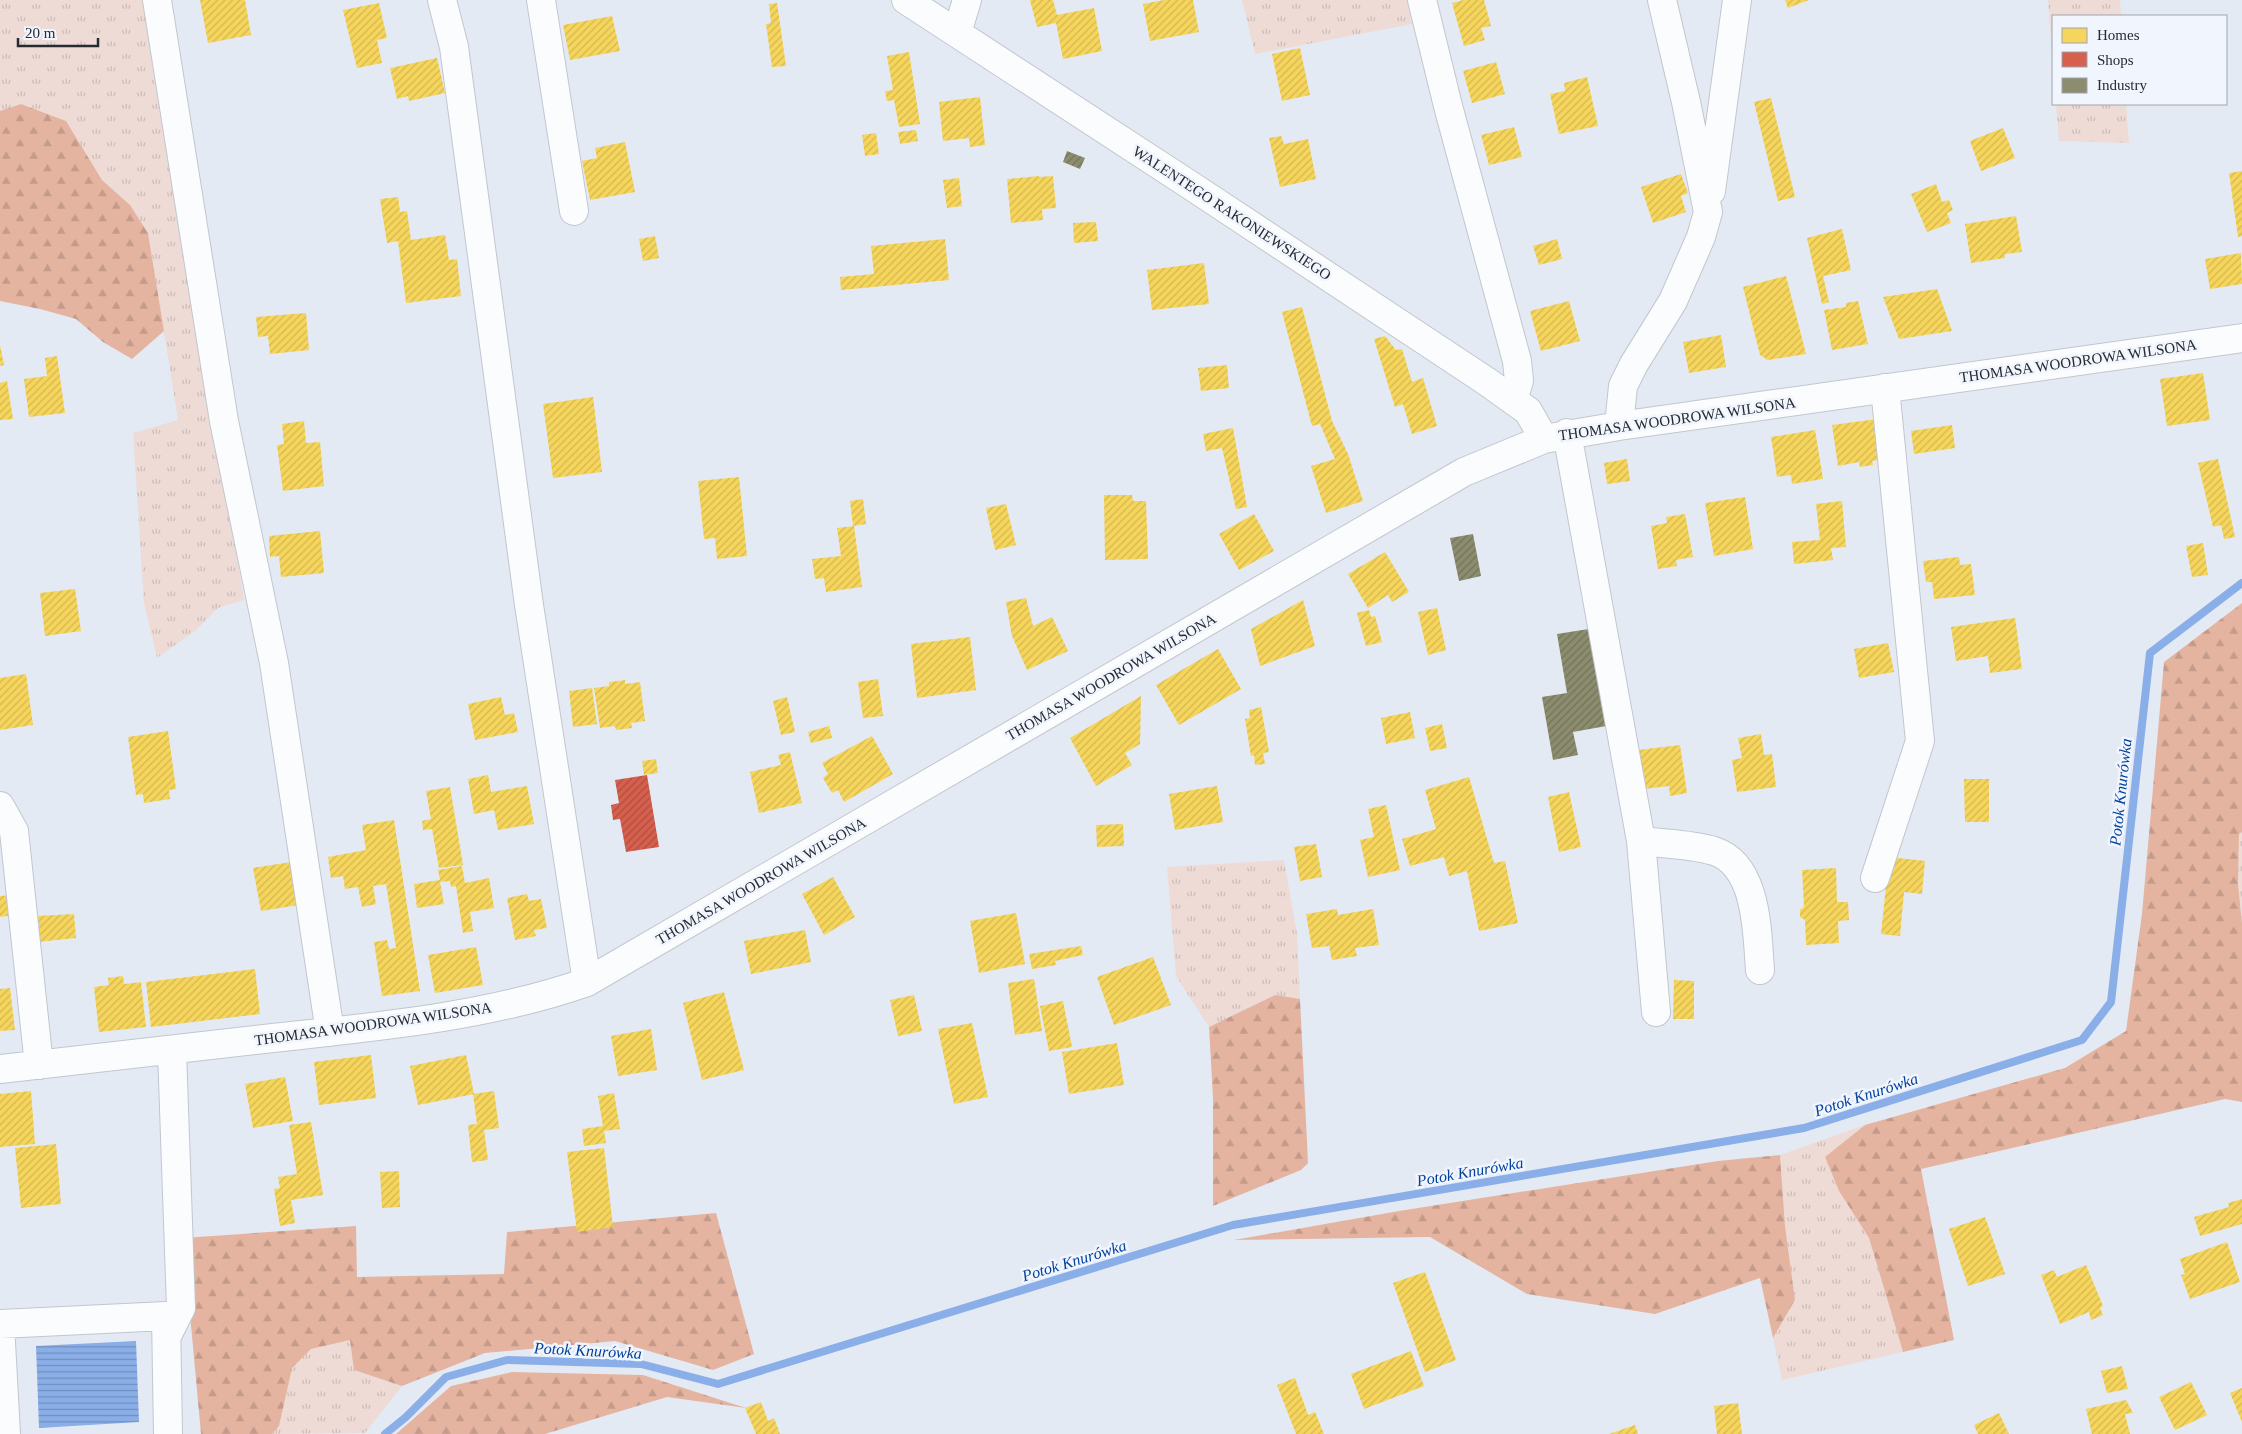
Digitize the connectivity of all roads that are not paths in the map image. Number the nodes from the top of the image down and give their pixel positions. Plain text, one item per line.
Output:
1 (157, 0) edge
2 (442, 0) edge
3 (540, 0) edge
4 (906, 0) edge
5 (968, 0) edge
6 (1422, 0) edge
7 (1662, 0) edge
8 (1737, 0) edge
9 (957, 34) junction
10 (574, 211) dead end
11 (1708, 212) junction
12 (2242, 338) edge
13 (1885, 388) junction
14 (1513, 400) junction
15 (1619, 426) junction
16 (1556, 436) junction
17 (0, 806) edge
18 (1641, 841) junction
19 (1875, 878) dead end
20 (1760, 970) dead end
21 (587, 982) junction
22 (1656, 1012) dead end
23 (330, 1032) junction
24 (172, 1050) junction
25 (39, 1065) junction
26 (0, 1069) edge
27 (167, 1336) junction
28 (6, 1434) edge
29 (168, 1434) edge

1 - 23 street
2 - 21 street
3 - 10 street
4 - 9 street, WALENTEGO RAKONIEWSKIEGO
5 - 9 street
6 - 14 street
7 - 11 street
8 - 11 street
9 - 14 street, WALENTEGO RAKONIEWSKIEGO
11 - 15 street
12 - 13 street, THOMASA WOODROWA WILSONA
13 - 15 street, THOMASA WOODROWA WILSONA
13 - 19 street
14 - 16 street, WALENTEGO RAKONIEWSKIEGO
15 - 16 street, THOMASA WOODROWA WILSONA
16 - 18 street, WALENTEGO RAKONIEWSKIEGO
16 - 21 street, THOMASA WOODROWA WILSONA
17 - 25 street
18 - 20 street
18 - 22 street, WALENTEGO RAKONIEWSKIEGO
21 - 23 street, THOMASA WOODROWA WILSONA
23 - 24 street, THOMASA WOODROWA WILSONA
24 - 25 street, THOMASA WOODROWA WILSONA
24 - 27 street
25 - 26 street, THOMASA WOODROWA WILSONA
27 - 28 street
27 - 29 street

